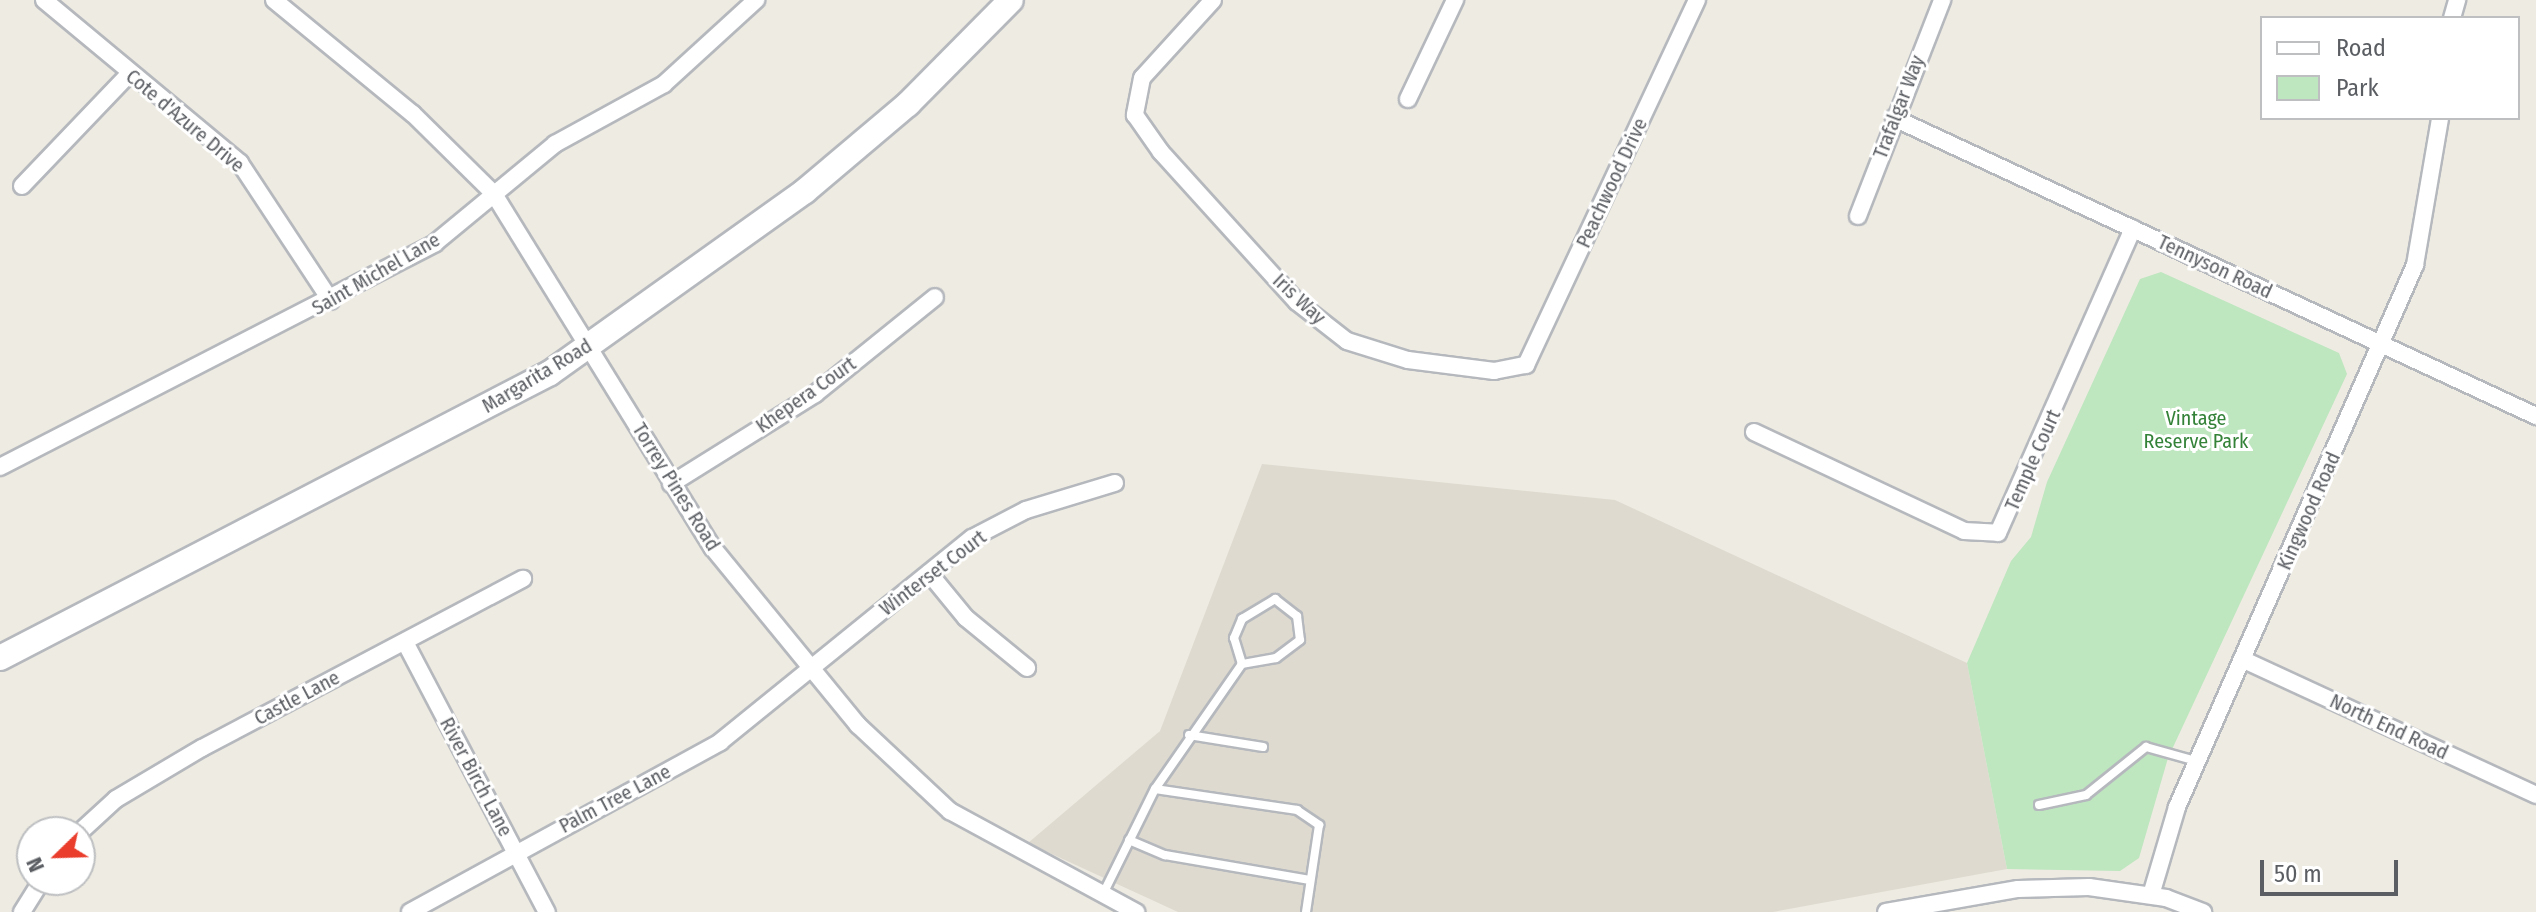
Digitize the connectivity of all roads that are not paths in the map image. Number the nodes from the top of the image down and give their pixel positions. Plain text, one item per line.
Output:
1 (44, 0) edge
2 (274, 0) edge
3 (756, 0) edge
4 (1011, 0) edge
5 (1213, 0) edge
6 (1455, 0) edge
7 (1697, 0) edge
8 (1942, 0) edge
9 (129, 74) junction
10 (1408, 99) dead end
11 (1894, 118) junction
12 (2440, 120) edge
13 (22, 186) dead end
14 (494, 194) junction
15 (1858, 216) dead end
16 (2133, 229) junction
17 (935, 297) dead end
18 (331, 301) junction
19 (2383, 342) junction
20 (590, 345) junction
21 (1526, 365) joint
22 (2536, 416) edge
23 (1754, 432) dead end
24 (0, 467) edge
25 (1115, 483) dead end
26 (671, 484) junction
27 (929, 573) junction
28 (523, 579) dead end
29 (405, 642) junction
30 (0, 658) edge
31 (2242, 659) junction
32 (1242, 664) junction
33 (1027, 668) dead end
34 (810, 670) junction
35 (1189, 735) junction
36 (1263, 747) dead end
37 (2196, 761) junction
38 (1155, 789) junction
39 (2536, 795) edge
40 (2039, 805) dead end
41 (96, 817) edge
42 (1129, 840) junction
43 (516, 853) junction
44 (1310, 880) junction
45 (1102, 895) junction
46 (2151, 895) junction
47 (410, 912) edge
48 (547, 912) edge
49 (1094, 912) edge
50 (1136, 912) edge
51 (1306, 912) edge
52 (1886, 912) edge
53 (2203, 912) edge

1 - 9 street, Cote d'Azure Drive
2 - 14 street, Torrey Pines Road
3 - 14 street, Saint Michel Lane
4 - 20 main road, Margarita Road
5 - 21 street, Iris Way
6 - 10 street
7 - 21 street, Peachwood Drive
8 - 11 street, Trafalgar Way
9 - 13 street
9 - 18 street, Cote d'Azure Drive
11 - 15 street, Trafalgar Way
11 - 16 street, Tennyson Road
12 - 19 street, Kingwood Road
14 - 18 street, Saint Michel Lane
14 - 20 street, Torrey Pines Road
16 - 19 street, Tennyson Road
16 - 23 street, Temple Court
17 - 26 street, Khepera Court
18 - 24 street, Saint Michel Lane
19 - 22 street, Tennyson Road
19 - 31 street, Kingwood Road
20 - 26 street, Torrey Pines Road
20 - 30 main road, Margarita Road
25 - 27 street, Winterset Court
26 - 34 street, Torrey Pines Road
27 - 33 street
27 - 34 street, Winterset Court
28 - 29 street, Castle Lane
29 - 41 street, Castle Lane
29 - 43 street, River Birch Lane
31 - 37 street, Kingwood Road
31 - 39 street, North End Road
32 - 32 lane
32 - 35 lane
34 - 43 street, Palm Tree Lane
34 - 45 street, Torrey Pines Road
35 - 36 lane
35 - 38 lane
37 - 40 lane
37 - 46 street, Kingwood Road
38 - 42 lane
38 - 44 lane
42 - 44 lane
42 - 45 lane
43 - 47 street, Palm Tree Lane
43 - 48 street, River Birch Lane
44 - 51 lane
45 - 49 street
45 - 50 street, Torrey Pines Road
46 - 52 street
46 - 53 street

